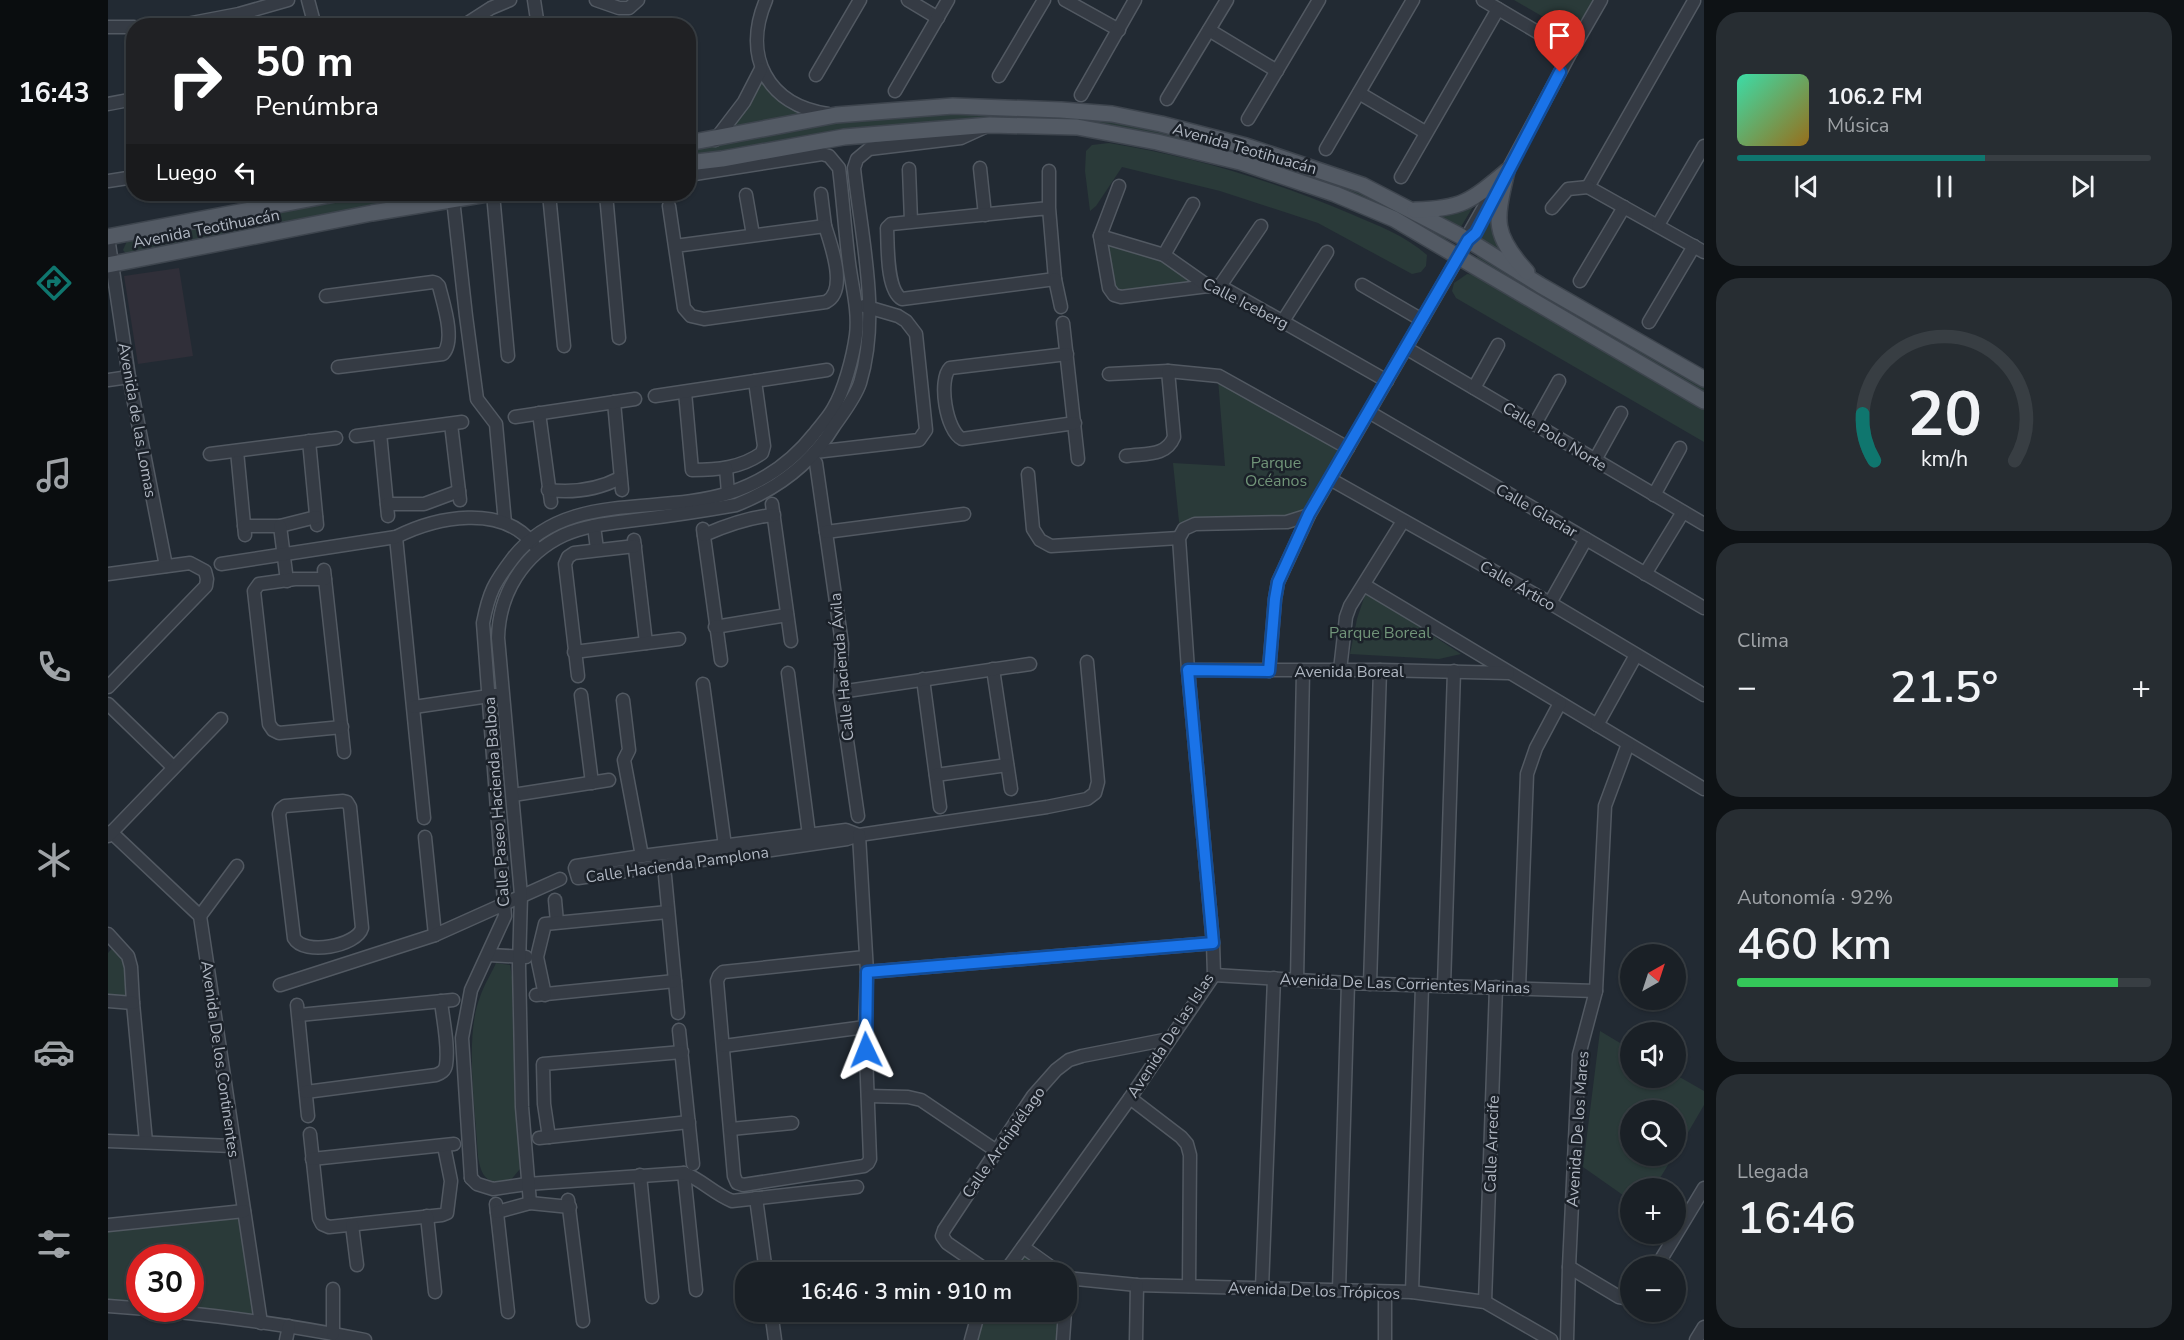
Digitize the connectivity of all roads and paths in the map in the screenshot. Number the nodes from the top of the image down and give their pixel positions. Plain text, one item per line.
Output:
1 (288, 0) edge
2 (308, 0) edge
3 (510, 0) edge
4 (534, 0) edge
5 (596, 0) edge
6 (766, 0) edge
7 (860, 0) edge
8 (908, 0) edge
9 (948, 0) edge
10 (1044, 0) edge
11 (1065, 0) edge
12 (1135, 0) edge
13 (1227, 0) edge
14 (1318, 0) edge
15 (1413, 0) edge
16 (1483, 0) edge
17 (1601, 0) edge
18 (1696, 3) edge
19 (634, 4) edge
20 (1498, 9) junction
21 (245, 18) edge
22 (313, 18) edge
23 (475, 18) edge
24 (537, 18) edge
25 (938, 18) junction
26 (108, 27) edge
27 (126, 27) edge
28 (1119, 30) junction
29 (1209, 30) junction
30 (1571, 52) junction
31 (761, 69) junction
32 (1277, 70) junction
33 (816, 75) dead end
34 (999, 76) dead end
35 (895, 91) dead end
36 (1359, 93) junction
37 (1081, 95) dead end
38 (1167, 99) dead end
39 (126, 101) edge
40 (108, 104) edge
41 (837, 115) junction
42 (1248, 120) dead end
43 (990, 125) junction
44 (1425, 132) junction
45 (716, 140) junction
46 (696, 142) edge
47 (1704, 147) edge
48 (1326, 149) dead end
49 (696, 162) edge
50 (980, 168) dead end
51 (909, 170) dead end
52 (1049, 171) dead end
53 (1507, 171) junction
54 (696, 174) edge
55 (1401, 177) dead end
56 (126, 178) edge
57 (108, 181) edge
58 (1119, 186) dead end
59 (1588, 187) junction
60 (821, 194) dead end
61 (746, 195) dead end
62 (298, 201) edge
63 (441, 201) edge
64 (453, 201) edge
65 (494, 201) edge
66 (550, 201) edge
67 (607, 201) edge
68 (1193, 204) dead end
69 (669, 206) dead end
70 (1624, 207) junction
71 (1049, 208) junction
72 (1552, 208) dead end
73 (1412, 210) junction
74 (985, 215) junction
75 (911, 221) junction
76 (1261, 225) dead end
77 (1658, 225) junction
78 (825, 226) junction
79 (753, 235) junction
80 (1100, 236) junction
81 (108, 237) edge
82 (1468, 240) junction
83 (675, 246) junction
84 (1699, 249) edge
85 (1327, 252) dead end
86 (1164, 255) junction
87 (1460, 256) junction
88 (843, 264) junction
89 (110, 265) edge
90 (889, 270) junction
91 (866, 274) junction
92 (1055, 279) junction
93 (1580, 281) dead end
94 (1362, 285) dead end
95 (1540, 285) junction
96 (1214, 286) junction
97 (326, 296) dead end
98 (855, 304) junction
99 (1061, 307) dead end
100 (869, 308) junction
101 (465, 316) junction
102 (448, 318) junction
103 (1422, 320) junction
104 (1283, 321) junction
105 (1648, 322) dead end
106 (1063, 323) dead end
107 (619, 338) dead end
108 (1498, 345) dead end
109 (564, 346) dead end
110 (1406, 348) junction
111 (1067, 354) junction
112 (508, 356) dead end
113 (338, 367) dead end
114 (826, 370) dead end
115 (1168, 371) junction
116 (1109, 374) dead end
117 (129, 377) junction
118 (1704, 379) edge
119 (108, 380) edge
120 (755, 381) junction
121 (1387, 381) junction
122 (1559, 381) dead end
123 (1474, 388) junction
124 (685, 392) junction
125 (655, 396) dead end
126 (635, 399) dead end
127 (1704, 401) edge
128 (614, 402) junction
129 (944, 406) junction
130 (924, 408) junction
131 (1369, 412) junction
132 (539, 413) junction
133 (1621, 413) dead end
134 (515, 417) dead end
135 (1075, 423) junction
136 (1534, 424) junction
137 (380, 433) junction
138 (356, 436) dead end
139 (336, 438) dead end
140 (309, 441) junction
141 (1348, 448) junction
142 (1680, 448) dead end
143 (237, 451) junction
144 (210, 454) dead end
145 (1126, 456) dead end
146 (1078, 459) dead end
147 (1595, 460) junction
148 (805, 462) junction
149 (726, 468) junction
150 (1028, 474) dead end
151 (1330, 479) junction
152 (586, 490) junction
153 (728, 493) junction
154 (1654, 495) junction
155 (424, 504) junction
156 (736, 505) junction
157 (1683, 512) junction
158 (588, 513) junction
159 (964, 514) dead end
160 (1309, 514) junction
161 (1403, 521) junction
162 (737, 522) junction
163 (506, 523) junction
164 (1704, 524) edge
165 (280, 525) junction
166 (425, 526) junction
167 (594, 526) junction
168 (826, 532) junction
169 (396, 537) junction
170 (1179, 538) junction
171 (530, 539) junction
172 (1586, 539) junction
173 (597, 549) junction
174 (539, 550) junction
175 (285, 553) junction
176 (220, 564) dead end
177 (166, 566) junction
178 (108, 574) edge
179 (1645, 574) junction
180 (287, 581) junction
181 (1364, 585) junction
182 (1550, 603) junction
183 (1704, 608) edge
184 (787, 615) junction
185 (715, 627) junction
186 (679, 639) dead end
187 (791, 641) dead end
188 (646, 643) junction
189 (574, 651) junction
190 (1636, 655) junction
191 (721, 660) dead end
192 (1087, 662) dead end
193 (1030, 664) dead end
194 (993, 669) junction
195 (1188, 670) junction
196 (1340, 670) junction
197 (1380, 670) junction
198 (1269, 671) junction
199 (1303, 671) junction
200 (1454, 671) junction
201 (788, 673) dead end
202 (1509, 673) junction
203 (578, 676) dead end
204 (923, 679) junction
205 (703, 684) dead end
206 (108, 687) edge
207 (840, 692) junction
208 (503, 694) junction
209 (488, 695) junction
210 (581, 695) dead end
211 (1704, 695) edge
212 (623, 700) dead end
213 (1560, 703) junction
214 (108, 704) edge
215 (414, 707) junction
216 (221, 719) dead end
217 (1597, 725) junction
218 (342, 727) junction
219 (1628, 744) junction
220 (344, 752) dead end
221 (1006, 765) junction
222 (173, 767) junction
223 (936, 775) junction
224 (609, 780) dead end
225 (592, 783) junction
226 (1011, 789) dead end
227 (1704, 789) edge
228 (513, 795) junction
229 (940, 807) dead end
230 (858, 816) dead end
231 (424, 818) dead end
232 (110, 834) edge
233 (809, 835) junction
234 (859, 835) junction
235 (425, 837) dead end
236 (725, 846) junction
237 (642, 856) junction
238 (237, 866) dead end
239 (665, 876) dead end
240 (560, 879) dead end
241 (521, 895) junction
242 (555, 900) dead end
243 (505, 902) junction
244 (668, 912) junction
245 (200, 916) junction
246 (557, 922) junction
247 (435, 934) junction
248 (110, 940) edge
249 (1213, 943) junction
250 (328, 948) junction
251 (489, 955) junction
252 (537, 957) junction
253 (865, 957) junction
254 (520, 958) junction
255 (329, 968) junction
256 (867, 972) junction
257 (1214, 975) junction
258 (1274, 978) junction
259 (1297, 980) junction
260 (675, 981) junction
261 (1348, 983) junction
262 (1370, 984) junction
263 (280, 985) dead end
264 (1422, 986) junction
265 (1444, 986) junction
266 (1496, 987) junction
267 (1519, 988) junction
268 (1596, 991) junction
269 (108, 1001) edge
270 (133, 1003) junction
271 (678, 1013) dead end
272 (865, 1027) junction
273 (679, 1030) dead end
274 (462, 1038) junction
275 (1169, 1039) junction
276 (445, 1041) junction
277 (724, 1046) junction
278 (682, 1052) junction
279 (306, 1092) junction
280 (868, 1096) junction
281 (1130, 1098) junction
282 (544, 1104) junction
283 (522, 1107) junction
284 (308, 1116) dead end
285 (689, 1122) junction
286 (792, 1123) dead end
287 (731, 1129) junction
288 (310, 1134) dead end
289 (108, 1140) edge
290 (146, 1142) junction
291 (233, 1146) junction
292 (995, 1150) junction
293 (312, 1159) junction
294 (688, 1169) junction
295 (640, 1175) junction
296 (471, 1178) junction
297 (451, 1181) junction
298 (527, 1184) junction
299 (856, 1187) dead end
300 (1704, 1188) edge
301 (756, 1198) junction
302 (530, 1203) junction
303 (244, 1211) junction
304 (427, 1216) junction
305 (108, 1225) edge
306 (352, 1225) junction
307 (1023, 1247) junction
308 (1663, 1256) edge
309 (765, 1262) edge
310 (975, 1262) edge
311 (1012, 1262) edge
312 (1042, 1262) edge
313 (357, 1265) dead end
314 (1569, 1267) junction
315 (1077, 1281) edge
316 (1137, 1285) junction
317 (1189, 1286) junction
318 (1262, 1288) junction
319 (333, 1289) dead end
320 (696, 1290) dead end
321 (1339, 1290) junction
322 (435, 1292) dead end
323 (1385, 1292) junction
324 (1412, 1292) junction
325 (652, 1297) dead end
326 (1620, 1297) edge
327 (1485, 1302) junction
328 (108, 1306) edge
329 (508, 1312) dead end
330 (584, 1321) dead end
331 (773, 1322) edge
332 (976, 1322) edge
333 (1064, 1322) edge
334 (261, 1323) junction
335 (289, 1326) junction
336 (1704, 1327) edge
337 (333, 1334) junction
338 (286, 1340) edge
339 (365, 1340) edge
340 (775, 1340) edge
341 (971, 1340) edge
342 (1063, 1340) edge
343 (1136, 1340) edge
344 (1385, 1340) edge
345 (1551, 1340) edge
346 (1568, 1340) edge
347 (1696, 1340) edge

1 - 21 street
2 - 22 street
3 - 23 street
4 - 24 street
5 - 19 street
6 - 31 street
7 - 33 street
8 - 25 street
9 - 25 street
10 - 34 street
11 - 28 street
12 - 28 street
13 - 29 street
14 - 32 street
15 - 36 street
16 - 20 street
17 - 30 street
18 - 59 street
20 - 30 street
20 - 44 street
25 - 35 street
26 - 27 street
28 - 37 street
29 - 32 street
29 - 38 street
30 - 53 street
31 - 41 street
31 - 45 street
32 - 42 street
36 - 44 street
36 - 48 street
39 - 40 street
41 - 45 main road, Avenida Teotihuacán
41 - 73 main road, Avenida Teotihuacán
43 - 49 main road, Avenida Teotihuacán
43 - 87 main road, Avenida Teotihuacán
43 - 91 street
44 - 55 street
45 - 46 main road, Avenida Teotihuacán
47 - 77 street
50 - 74 street
51 - 75 street
52 - 71 street
53 - 73 main road
53 - 82 street
53 - 95 main road
54 - 88 street
56 - 57 street
58 - 80 street
59 - 70 street
59 - 72 street
60 - 78 street
61 - 79 street
62 - 81 main road, Avenida Teotihuacán
63 - 89 main road, Avenida Teotihuacán
64 - 101 street
65 - 112 street
66 - 109 street
67 - 107 street
68 - 86 street
69 - 83 street
70 - 77 street
70 - 93 street
71 - 74 street
71 - 92 street
73 - 82 main road, Avenida Teotihuacán
74 - 75 street
75 - 90 street
76 - 96 street
77 - 84 street
78 - 79 street
78 - 88 street
79 - 83 street
80 - 86 street, Calle Iceberg
80 - 96 street
81 - 89 street, Avenida de las Lomas
82 - 87 street
82 - 95 main road, Avenida Teotihuacán
83 - 88 street
84 - 105 street
85 - 104 street
86 - 96 street, Calle Iceberg
87 - 103 street
87 - 127 main road, Avenida Teotihuacán
88 - 98 street
89 - 117 street, Avenida de las Lomas
90 - 91 street
90 - 92 street
91 - 100 street
92 - 99 street
94 - 103 street
95 - 118 main road, Avenida Teotihuacán
96 - 104 street, Calle Iceberg
97 - 102 street
98 - 100 street
98 - 148 street
100 - 130 street
100 - 148 street
101 - 102 street
101 - 163 street
102 - 113 street
103 - 110 street
104 - 121 street, Calle Iceberg
106 - 111 street
108 - 123 street
110 - 121 street
110 - 123 street, Calle Polo Norte
111 - 129 street
111 - 135 street
114 - 120 street
115 - 116 street
115 - 141 street
115 - 145 street
117 - 119 street
117 - 177 street, Avenida de las Lomas
120 - 124 street
120 - 149 street
121 - 131 street
122 - 136 street
123 - 136 street, Calle Polo Norte
124 - 125 street
124 - 149 street
126 - 128 street
128 - 132 street
128 - 152 street
129 - 130 street
129 - 135 street
130 - 148 street
131 - 141 street
131 - 172 street, Calle Glaciar
132 - 134 street
132 - 152 street
133 - 147 street
135 - 146 street
136 - 147 street, Calle Polo Norte
137 - 138 street
137 - 155 street
137 - 155 street
139 - 140 street
140 - 143 street
140 - 165 street
141 - 151 street
142 - 154 street
143 - 144 street
143 - 165 street
147 - 154 street, Calle Polo Norte
148 - 153 street, Calle Paseo Hacienda Balboa
148 - 156 street, Calle Paseo Hacienda Balboa
148 - 168 street, Calle Hacienda Ávila
149 - 153 street
150 - 170 street
151 - 160 street
151 - 161 street, Calle Ártico
152 - 158 street
153 - 158 street, Calle Paseo Hacienda Balboa
154 - 157 street, Calle Polo Norte
155 - 166 street
156 - 162 street
156 - 167 street, Calle Paseo Hacienda Balboa
157 - 164 street, Calle Polo Norte
157 - 179 street
158 - 171 street, Calle Paseo Hacienda Balboa
159 - 168 street
160 - 170 street
160 - 198 street
161 - 181 street
161 - 182 street, Calle Ártico
162 - 184 street
162 - 185 street
163 - 166 street
163 - 171 street
165 - 175 street
166 - 169 street
167 - 173 street
167 - 174 street, Calle Paseo Hacienda Balboa
168 - 207 street, Calle Hacienda Ávila
169 - 175 street
169 - 215 street
170 - 195 street, Avenida De las Islas
171 - 174 street
171 - 209 street, Calle Paseo Hacienda Balboa
172 - 179 street, Calle Glaciar
172 - 182 street
173 - 188 street
173 - 189 street
174 - 208 street, Calle Paseo Hacienda Balboa
175 - 176 street
175 - 180 street
177 - 178 street
177 - 206 street
179 - 183 street, Calle Glaciar
180 - 218 street
180 - 218 street
181 - 196 street
181 - 202 street, Avenida Boreal
182 - 190 street, Calle Ártico
184 - 185 street
184 - 187 street
185 - 191 street
186 - 188 street
188 - 189 street
189 - 203 street
190 - 211 street, Calle Ártico
190 - 217 street
192 - 234 street, Calle Hacienda Pamplona
193 - 194 street
194 - 204 street
194 - 221 street
195 - 198 street, Avenida Boreal
195 - 249 street, Avenida De las Islas
196 - 197 street, Avenida Boreal
196 - 199 street, Avenida Boreal
197 - 200 street, Avenida Boreal
197 - 262 street
198 - 199 street, Avenida Boreal
199 - 259 street
200 - 202 street, Avenida Boreal
200 - 265 street
201 - 233 street
202 - 213 street, Avenida Boreal
204 - 207 street
204 - 223 street
205 - 236 street
207 - 230 street, Calle Hacienda Ávila
208 - 209 street
208 - 228 street, Calle Paseo Hacienda Balboa
209 - 215 street
209 - 243 street, Calle Paseo Hacienda Balboa
210 - 225 street
212 - 237 street
213 - 217 street, Avenida Boreal
213 - 267 street
214 - 222 street
215 - 231 street
216 - 222 street
217 - 219 street, Avenida Boreal
218 - 220 street
219 - 227 street, Avenida Boreal
219 - 268 street, Avenida De los Mares
221 - 223 street
221 - 226 street
222 - 232 street
223 - 229 street
224 - 225 street
225 - 228 street
228 - 241 street, Calle Paseo Hacienda Balboa
232 - 245 street
233 - 234 street, Calle Hacienda Pamplona
233 - 236 street, Calle Hacienda Pamplona
234 - 237 street, Calle Hacienda Pamplona
234 - 253 street
235 - 247 street
236 - 237 street, Calle Hacienda Pamplona
238 - 245 street
239 - 244 street
240 - 241 street
241 - 243 street
241 - 254 street, Calle Paseo Hacienda Balboa
242 - 246 street
243 - 247 street
243 - 251 street, Calle Paseo Hacienda Balboa
244 - 246 street
244 - 260 street
245 - 291 street, Avenida De los Continentes
246 - 252 street
247 - 255 street
248 - 270 street
249 - 256 street
249 - 257 street, Avenida De las Islas
250 - 250 street
250 - 255 street
251 - 254 street
251 - 274 street, Calle Paseo Hacienda Balboa
252 - 254 street
252 - 260 street
253 - 256 street
253 - 277 street
254 - 283 street, Calle Paseo Hacienda Balboa
255 - 263 street
256 - 272 street
257 - 258 street, Avenida De Las Corrientes Marinas
257 - 275 street, Avenida De las Islas
258 - 259 street, Avenida De Las Corrientes Marinas
258 - 318 street
259 - 261 street, Avenida De Las Corrientes Marinas
260 - 271 street
261 - 262 street, Avenida De Las Corrientes Marinas
261 - 321 street
262 - 264 street, Avenida De Las Corrientes Marinas
264 - 265 street, Avenida De Las Corrientes Marinas
264 - 324 street
265 - 266 street, Avenida De Las Corrientes Marinas
266 - 267 street, Avenida De Las Corrientes Marinas
266 - 327 street, Calle Arrecife
267 - 268 street, Avenida De Las Corrientes Marinas
268 - 314 street, Avenida De los Mares
269 - 270 street
270 - 290 street
272 - 277 street
272 - 280 street
273 - 278 street
274 - 276 street
274 - 296 street, Calle Paseo Hacienda Balboa
275 - 281 street, Avenida De las Islas
275 - 292 street, Calle Archipiélago
276 - 279 street
276 - 279 street
277 - 287 street
278 - 282 street
278 - 285 street
279 - 284 street
280 - 287 street
280 - 292 street
281 - 307 street, Avenida De las Islas
281 - 317 street
282 - 283 street
282 - 285 street
283 - 298 street, Calle Paseo Hacienda Balboa
285 - 294 street
286 - 287 street
288 - 293 street
289 - 290 street
290 - 291 street
291 - 303 street, Avenida De los Continentes
292 - 310 street, Calle Archipiélago
293 - 297 street
293 - 306 street
294 - 295 street
294 - 301 street
294 - 320 street
295 - 298 street
295 - 325 street
296 - 297 street
296 - 298 street
297 - 304 street
298 - 302 street, Calle Paseo Hacienda Balboa
299 - 301 street
300 - 308 street
301 - 309 street
302 - 329 street
302 - 330 street
303 - 305 street
303 - 334 street, Avenida De los Continentes
304 - 306 street
304 - 322 street
306 - 313 street
307 - 311 street, Avenida De las Islas
307 - 312 street, Avenida De los Trópicos
314 - 326 street
314 - 346 street, Avenida De los Mares
315 - 316 street, Avenida De los Trópicos
316 - 317 street, Avenida De los Trópicos
316 - 343 street
317 - 318 street, Avenida De los Trópicos
318 - 321 street, Avenida De los Trópicos
319 - 337 street
321 - 323 street, Avenida De los Trópicos
323 - 324 street, Avenida De los Trópicos
323 - 344 street
324 - 327 street, Avenida De los Trópicos
327 - 345 street, Avenida De los Trópicos
328 - 334 street
331 - 340 street
332 - 341 street
333 - 342 street
334 - 335 street
335 - 337 street
335 - 338 street
336 - 347 street
337 - 339 street

